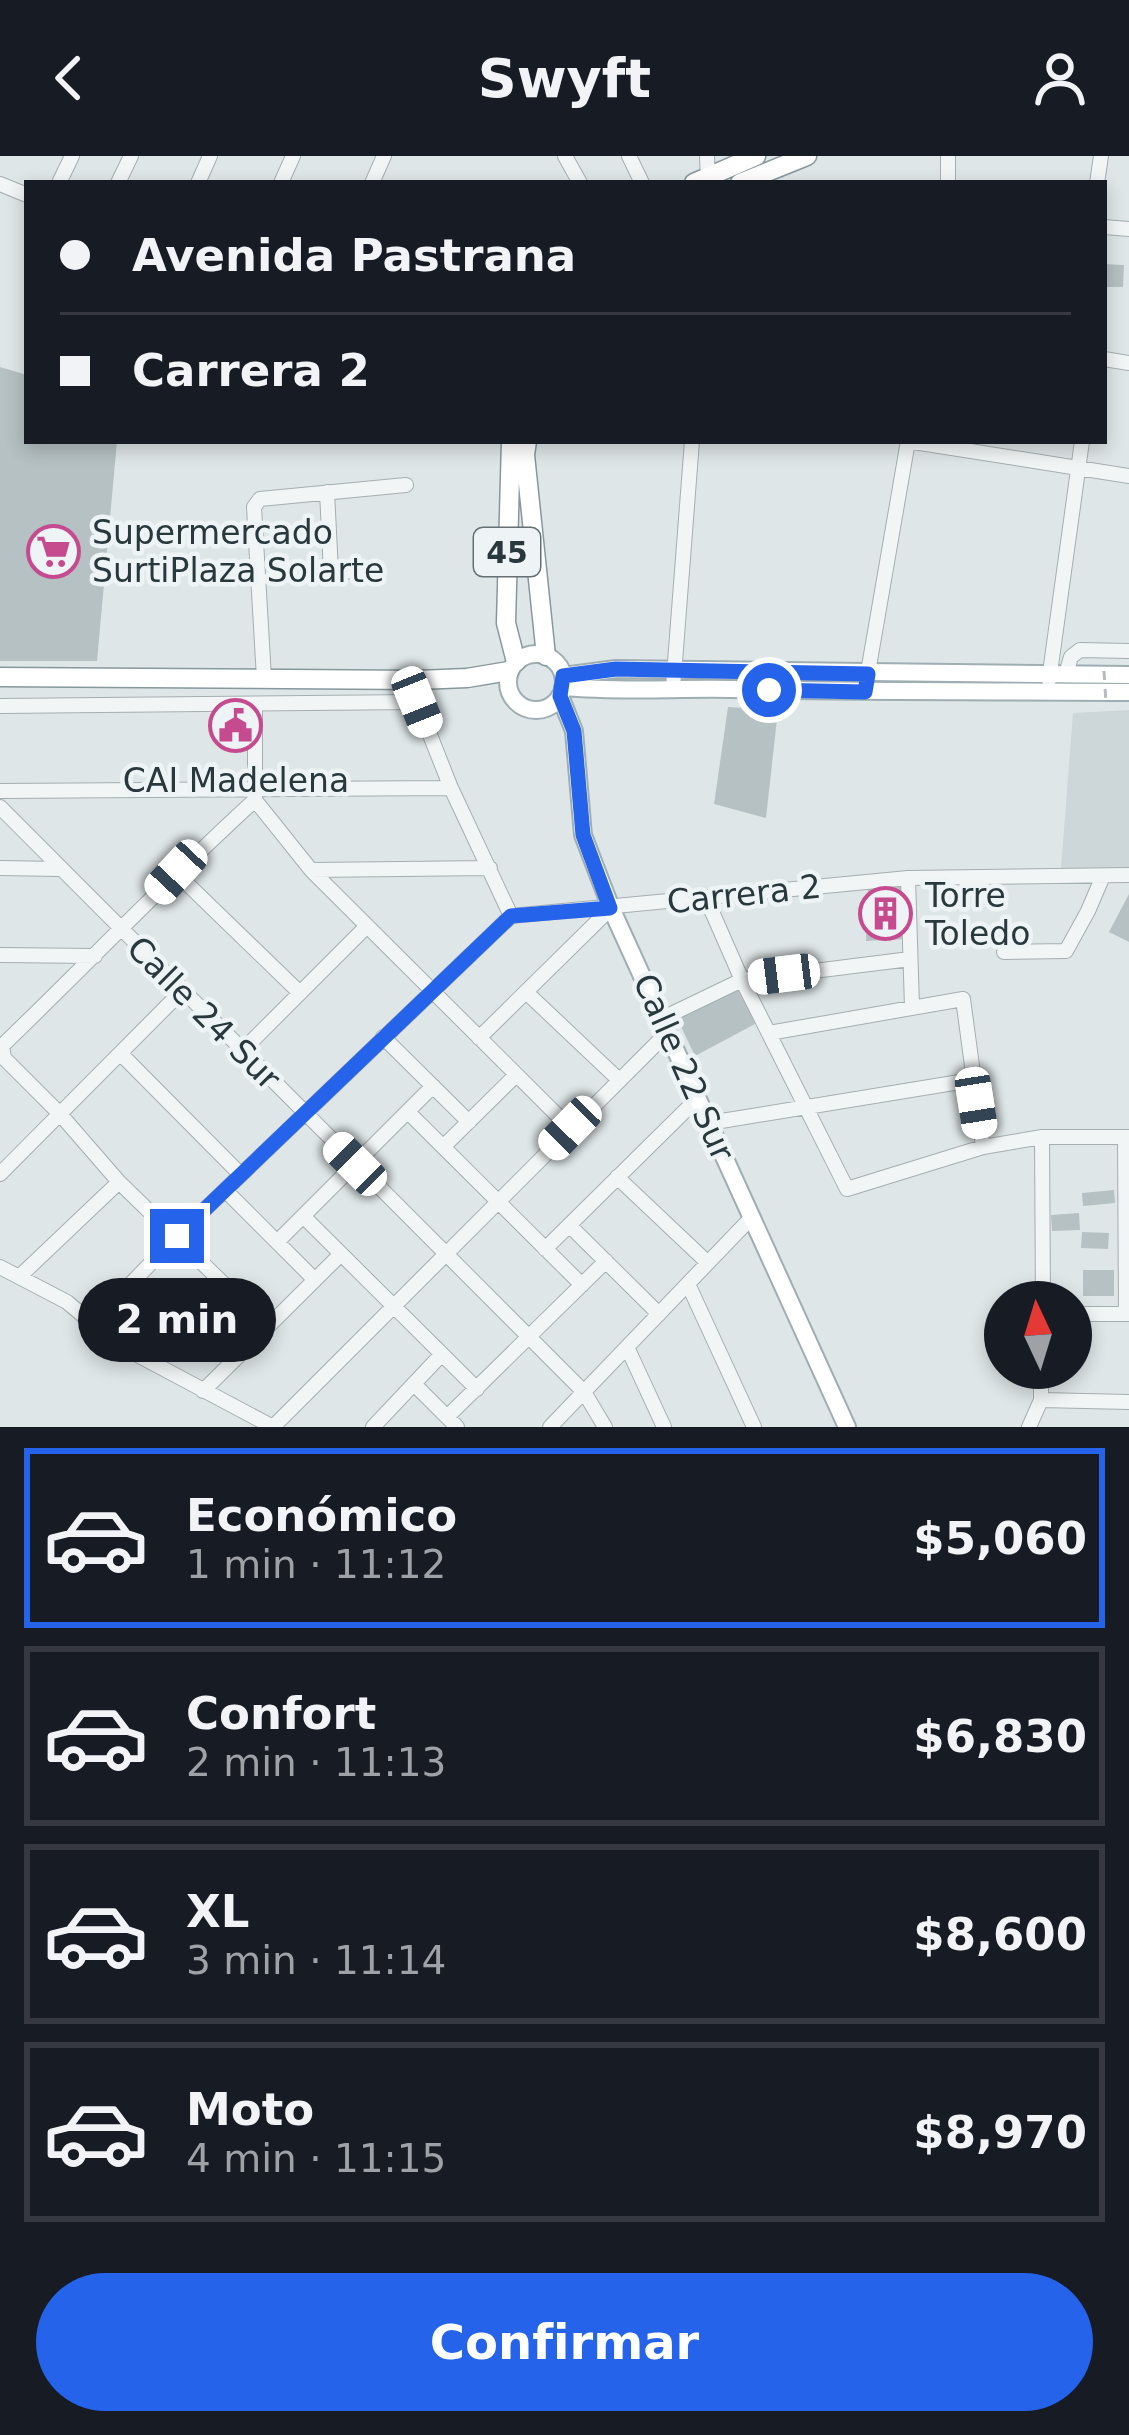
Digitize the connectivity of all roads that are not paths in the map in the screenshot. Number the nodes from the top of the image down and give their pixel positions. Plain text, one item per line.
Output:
1 (756, 156) edge
2 (807, 156) edge
3 (704, 174) edge
4 (747, 180) edge
5 (511, 444) edge
6 (527, 444) edge
7 (692, 444) edge
8 (907, 444) edge
9 (927, 444) edge
10 (1082, 444) edge
11 (1078, 468) junction
12 (1129, 476) edge
13 (406, 485) dead end
14 (327, 492) junction
15 (360, 571) dead end
16 (1129, 651) edge
17 (546, 656) junction
18 (511, 673) junction
19 (1129, 675) edge
20 (0, 677) edge
21 (264, 678) junction
22 (673, 679) junction
23 (418, 680) junction
24 (1055, 680) junction
25 (866, 683) junction
26 (560, 691) junction
27 (1129, 692) edge
28 (417, 702) junction
29 (256, 704) junction
30 (0, 706) edge
31 (451, 788) junction
32 (0, 791) edge
33 (255, 795) junction
34 (0, 808) edge
35 (0, 868) edge
36 (490, 868) junction
37 (59, 869) junction
38 (311, 870) junction
39 (176, 872) junction
40 (1129, 875) edge
41 (1103, 876) junction
42 (908, 878) junction
43 (706, 898) junction
44 (610, 908) junction
45 (511, 916) junction
46 (367, 926) junction
47 (121, 930) junction
48 (1004, 952) dead end
49 (0, 955) edge
50 (95, 956) junction
51 (910, 958) junction
52 (742, 980) junction
53 (431, 990) junction
54 (182, 991) junction
55 (526, 992) junction
56 (300, 993) junction
57 (912, 1007) junction
58 (666, 1025) junction
59 (770, 1033) junction
60 (383, 1037) junction
61 (479, 1039) junction
62 (242, 1051) junction
63 (121, 1054) junction
64 (516, 1075) junction
65 (618, 1079) junction
66 (972, 1080) junction
67 (433, 1087) junction
68 (698, 1098) junction
69 (805, 1106) junction
70 (408, 1112) junction
71 (304, 1113) junction
72 (60, 1114) junction
73 (469, 1122) junction
74 (709, 1123) junction
75 (570, 1128) junction
76 (1042, 1137) junction
77 (1127, 1137) edge
78 (443, 1147) junction
79 (983, 1147) junction
80 (355, 1164) junction
81 (0, 1174) edge
82 (241, 1174) junction
83 (617, 1177) junction
84 (119, 1182) junction
85 (225, 1190) junction
86 (499, 1201) junction
87 (303, 1216) junction
88 (752, 1217) junction
89 (569, 1225) junction
90 (177, 1236) junction
91 (277, 1242) junction
92 (545, 1249) junction
93 (340, 1254) junction
94 (446, 1255) junction
95 (606, 1262) junction
96 (708, 1263) junction
97 (0, 1267) edge
98 (19, 1277) junction
99 (315, 1280) junction
100 (1042, 1281) edge
101 (688, 1284) junction
102 (582, 1285) junction
103 (394, 1305) junction
104 (659, 1314) junction
105 (1092, 1314) edge
106 (1128, 1314) edge
107 (93, 1322) junction
108 (268, 1327) junction
109 (529, 1338) junction
110 (627, 1347) junction
111 (442, 1354) junction
112 (414, 1384) junction
113 (477, 1389) junction
114 (1041, 1389) edge
115 (203, 1391) junction
116 (584, 1392) junction
117 (1041, 1400) junction
118 (1129, 1402) edge
119 (452, 1422) edge
120 (273, 1427) edge
121 (373, 1427) edge
122 (550, 1427) edge
123 (605, 1427) edge
124 (664, 1427) edge
125 (754, 1427) edge
126 (847, 1427) edge
127 (1029, 1427) edge

1 - 3 highway
2 - 4 highway
5 - 18 highway, 45
6 - 17 highway, 45
7 - 22 street
8 - 25 street
9 - 11 street
10 - 11 street
11 - 12 street
11 - 24 street
13 - 14 street
14 - 15 street
14 - 21 street
16 - 24 street
17 - 18 main road
17 - 26 main road
18 - 23 highway
18 - 26 main road
19 - 24 main road
20 - 21 highway
21 - 23 highway
22 - 25 main road
22 - 26 main road
23 - 28 street
24 - 25 main road
24 - 27 main road
26 - 44 main road, Calle 22 Sur
28 - 29 street
28 - 31 street
29 - 30 street
29 - 33 street
31 - 33 street
31 - 36 street
32 - 33 street
33 - 38 street
33 - 39 street
34 - 37 street, Calle 24 Sur
35 - 37 street
36 - 38 street
36 - 45 street
37 - 47 street, Calle 24 Sur
38 - 46 street
39 - 47 street
39 - 56 street
40 - 41 street, Carrera 2
41 - 42 street, Carrera 2
41 - 48 street
42 - 43 street, Carrera 2
42 - 51 street
43 - 44 street, Carrera 2
43 - 52 street
44 - 45 street, Carrera 2
44 - 55 street
44 - 58 main road, Calle 22 Sur
45 - 53 street
46 - 53 street
46 - 56 street
47 - 50 street
47 - 54 street, Calle 24 Sur
49 - 50 street
50 - 72 street
51 - 52 street
51 - 57 street
52 - 58 street
52 - 59 street
53 - 60 street
53 - 61 street
54 - 62 street, Calle 24 Sur
54 - 63 street
55 - 61 street
55 - 65 street
56 - 62 street
57 - 59 street
57 - 66 street
58 - 65 street
58 - 68 main road, Calle 22 Sur
59 - 69 street
60 - 67 street
60 - 71 street
61 - 64 street
62 - 71 street, Calle 24 Sur
63 - 72 street
63 - 82 street
64 - 73 street
64 - 75 street
65 - 75 street
66 - 69 street
66 - 79 street
67 - 70 street
67 - 73 street
68 - 74 main road, Calle 22 Sur
68 - 83 street
69 - 74 street
69 - 79 street
70 - 78 street
70 - 80 street
71 - 80 street, Calle 24 Sur
71 - 82 street
72 - 81 street
72 - 84 street
73 - 78 street
74 - 88 main road, Calle 22 Sur
75 - 86 street
76 - 77 street
76 - 79 street
76 - 100 street
77 - 106 street
78 - 86 street
80 - 87 street
80 - 94 street, Calle 24 Sur
82 - 85 street
83 - 89 street
83 - 96 street
84 - 90 street
84 - 98 street
85 - 90 street
85 - 91 street
86 - 92 street
86 - 94 street
87 - 91 street
87 - 93 street
88 - 96 street
88 - 126 main road, Calle 22 Sur
89 - 92 street
89 - 95 street
90 - 107 street
90 - 108 street
91 - 99 street
92 - 102 street
93 - 99 street
93 - 103 street
94 - 103 street
94 - 109 street, Calle 24 Sur
95 - 102 street
95 - 104 street
96 - 101 street
97 - 98 street
98 - 107 street
99 - 108 street
101 - 104 street
101 - 125 street
102 - 109 street
103 - 111 street
103 - 120 street
104 - 110 street
105 - 106 street
107 - 115 street
108 - 115 street
109 - 113 street
109 - 116 street, Calle 24 Sur
110 - 116 street
110 - 124 street
111 - 112 street
111 - 113 street
112 - 119 street
112 - 121 street
113 - 119 street
114 - 117 street
115 - 120 street
116 - 122 street
116 - 123 street, Calle 24 Sur
117 - 118 street
117 - 127 street

